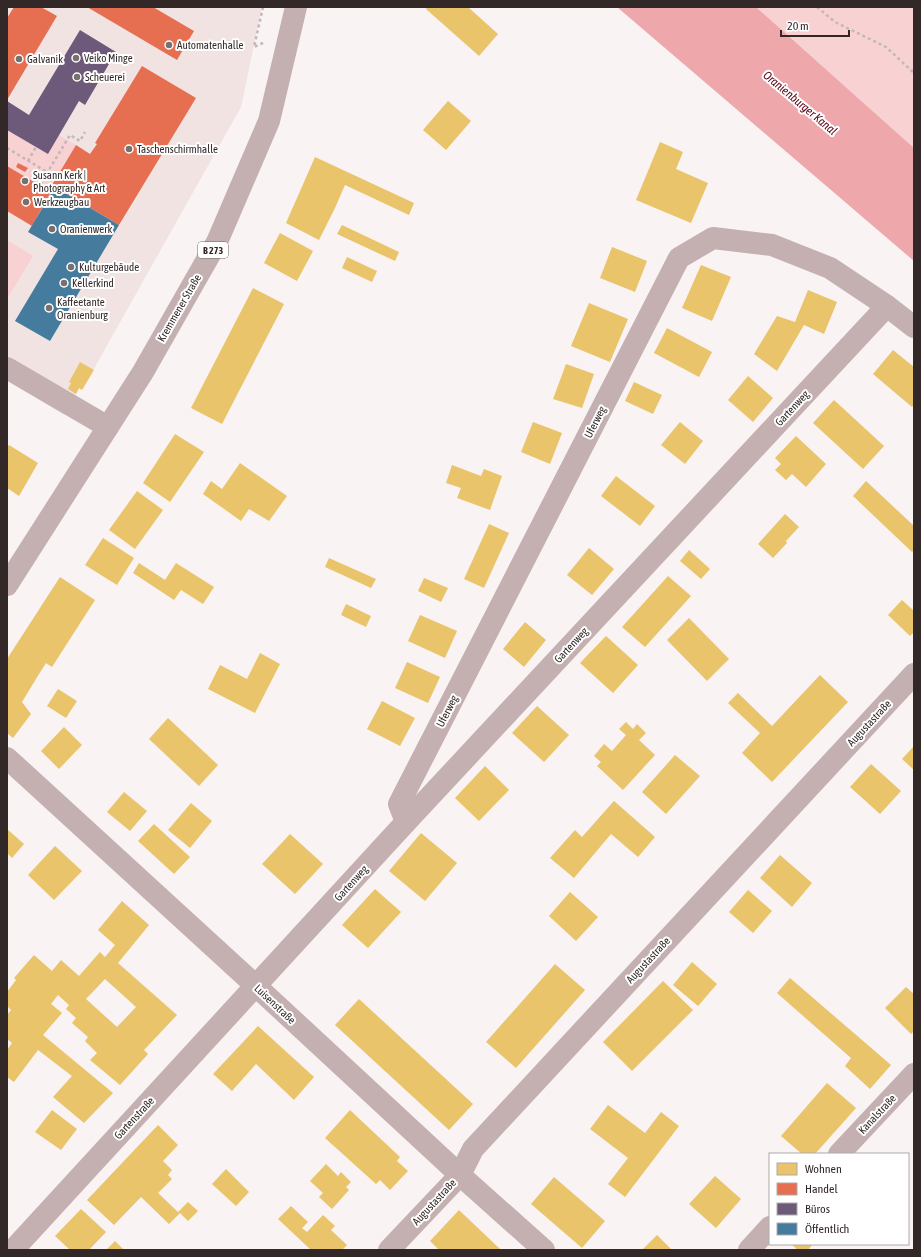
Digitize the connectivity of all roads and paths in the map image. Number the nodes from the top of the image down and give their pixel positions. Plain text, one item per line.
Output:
1 (263, 7) edge
2 (296, 7) edge
3 (817, 7) edge
4 (266, 41) dead end
5 (914, 73) edge
6 (85, 132) dead end
7 (36, 147) dead end
8 (7, 149) edge
9 (28, 161) junction
10 (47, 172) junction
11 (53, 190) dead end
12 (887, 306) junction
13 (914, 327) edge
14 (7, 368) edge
15 (108, 428) junction
16 (7, 585) edge
17 (914, 674) edge
18 (7, 758) edge
19 (406, 822) junction
20 (256, 986) junction
21 (914, 1074) edge
22 (840, 1153) edge
23 (460, 1175) junction
24 (769, 1228) edge
25 (13, 1250) edge
26 (389, 1250) edge
27 (544, 1250) edge
28 (749, 1250) edge

1 - 4 path
2 - 15 main road, Kremmener Straße / B 273
3 - 5 path
6 - 10 path
7 - 9 path
8 - 9 path
9 - 10 path
10 - 11 path
12 - 13 street, Uferweg
12 - 19 street, Gartenweg
12 - 19 street, Uferweg
14 - 15 street
15 - 16 main road, Kremmener Straße / B 273
17 - 23 street, Augustastraße
18 - 20 street, Luisenstraße
19 - 20 street, Gartenweg
20 - 23 street, Luisenstraße
20 - 25 street, Gartenstraße
21 - 22 street, Kanalstraße
23 - 26 street, Augustastraße
23 - 27 street, Luisenstraße
24 - 28 street

